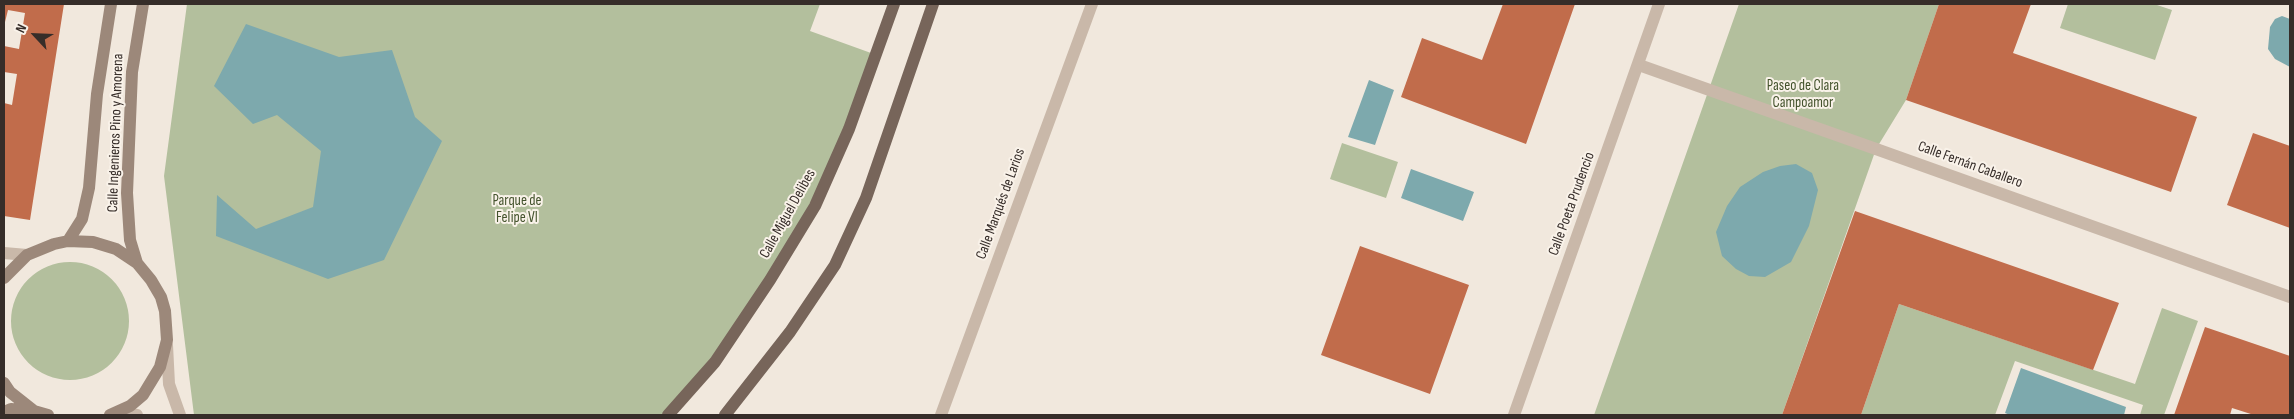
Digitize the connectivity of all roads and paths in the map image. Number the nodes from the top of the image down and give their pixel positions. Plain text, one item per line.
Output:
1 (111, 4) edge
2 (143, 4) edge
3 (894, 4) edge
4 (933, 4) edge
5 (1092, 4) edge
6 (1659, 4) edge
7 (1639, 65) junction
8 (68, 241) junction
9 (4, 253) edge
10 (27, 255) junction
11 (136, 263) junction
12 (4, 278) edge
13 (2290, 297) edge
14 (167, 340) junction
15 (4, 383) edge
16 (4, 412) edge
17 (34, 412) junction
18 (115, 414) edge
19 (48, 415) edge
20 (138, 415) edge
21 (180, 415) edge
22 (668, 415) edge
23 (726, 415) edge
24 (940, 415) edge
25 (1514, 415) edge

1 - 8 main road, Calle Ingenieros Pino y Amorena
2 - 11 main road, Calle Ingenieros Pino y Amorena
3 - 22 main road, Calle Miguel Delibes
4 - 23 main road
5 - 24 street, Calle Marqués de Larios
6 - 7 street, Calle Poeta Prudencio
7 - 13 street, Calle Fernán Caballero
7 - 25 street, Calle Poeta Prudencio
8 - 10 main road, Calle Ingenieros Pino y Amorena
8 - 11 main road, Calle Ingenieros Pino y Amorena
9 - 10 street
10 - 12 main road, Calle Ingenieros Pino y Amorena
11 - 14 main road, Calle Ingenieros Pino y Amorena
14 - 18 main road, Calle Ingenieros Pino y Amorena
14 - 21 street
15 - 17 main road
16 - 17 main road
17 - 19 main road
18 - 20 street

